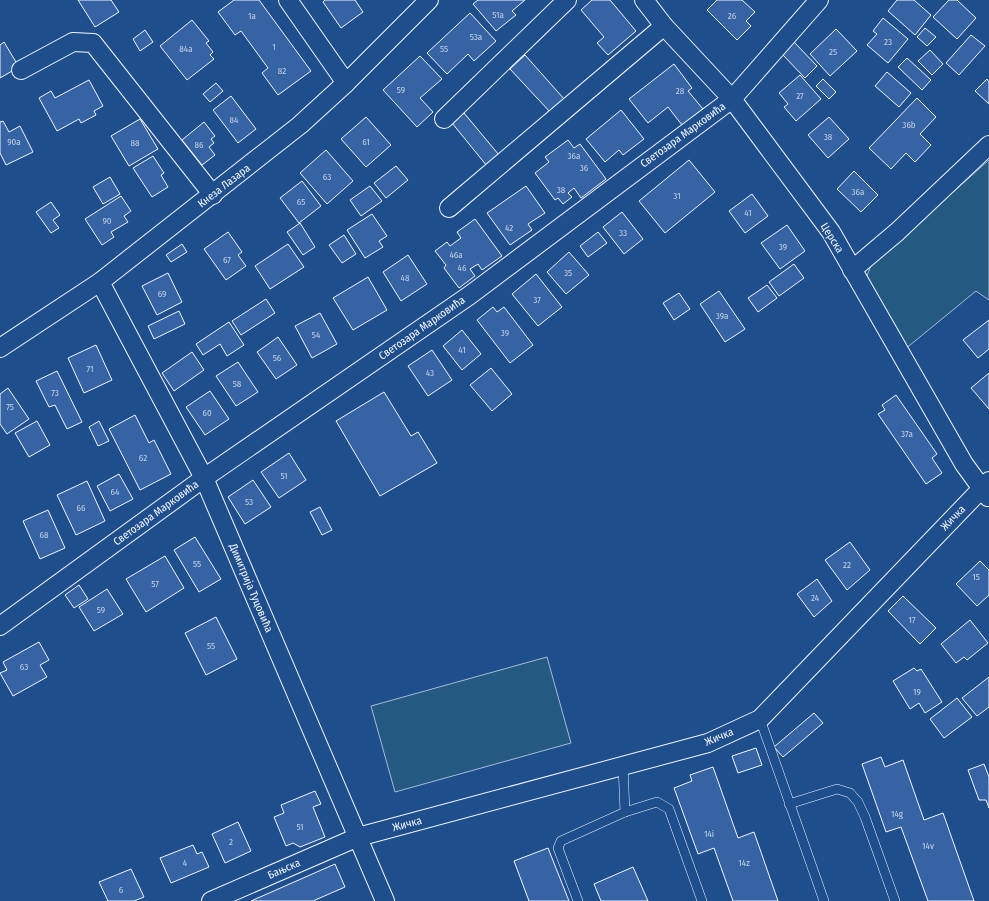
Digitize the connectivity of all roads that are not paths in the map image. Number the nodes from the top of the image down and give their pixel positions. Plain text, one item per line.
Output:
1 (288, 0) edge
2 (429, 0) edge
3 (567, 0) edge
4 (644, 0) edge
5 (819, 0) edge
6 (664, 26) junction
7 (21, 70) dead end
8 (346, 83) junction
9 (732, 99) junction
10 (444, 119) dead end
11 (989, 145) edge
12 (213, 194) junction
13 (449, 208) dead end
14 (852, 270) junction
15 (100, 282) junction
16 (0, 348) edge
17 (204, 478) junction
18 (986, 490) edge
19 (0, 626) edge
20 (760, 719) junction
21 (623, 766) junction
22 (789, 804) junction
23 (625, 812) junction
24 (358, 837) junction
25 (211, 901) edge
26 (385, 901) edge
27 (578, 901) edge
28 (702, 901) edge
29 (824, 901) edge
30 (895, 901) edge

1 - 8 street
2 - 8 street, Кнеза Лазара
3 - 10 street
4 - 6 street, Церска
5 - 9 street, Светозара Марковића
6 - 9 street, Церска
6 - 13 street
7 - 12 street
8 - 12 street, Кнеза Лазара
9 - 14 street, Церска
9 - 17 street, Светозара Марковића
11 - 14 street
12 - 15 street, Кнеза Лазара
14 - 18 street, Церска
15 - 16 street, Кнеза Лазара
15 - 17 street, Димитрија Туцовића
17 - 19 street, Светозара Марковића
17 - 24 street, Димитрија Туцовића
18 - 20 street, Жичка
20 - 21 street, Жичка
20 - 22 lane
21 - 23 lane
21 - 24 street, Жичка
22 - 29 lane
22 - 30 lane
23 - 27 lane
23 - 28 lane
24 - 25 street, Бањска
24 - 26 street, Димитрија Туцовића

